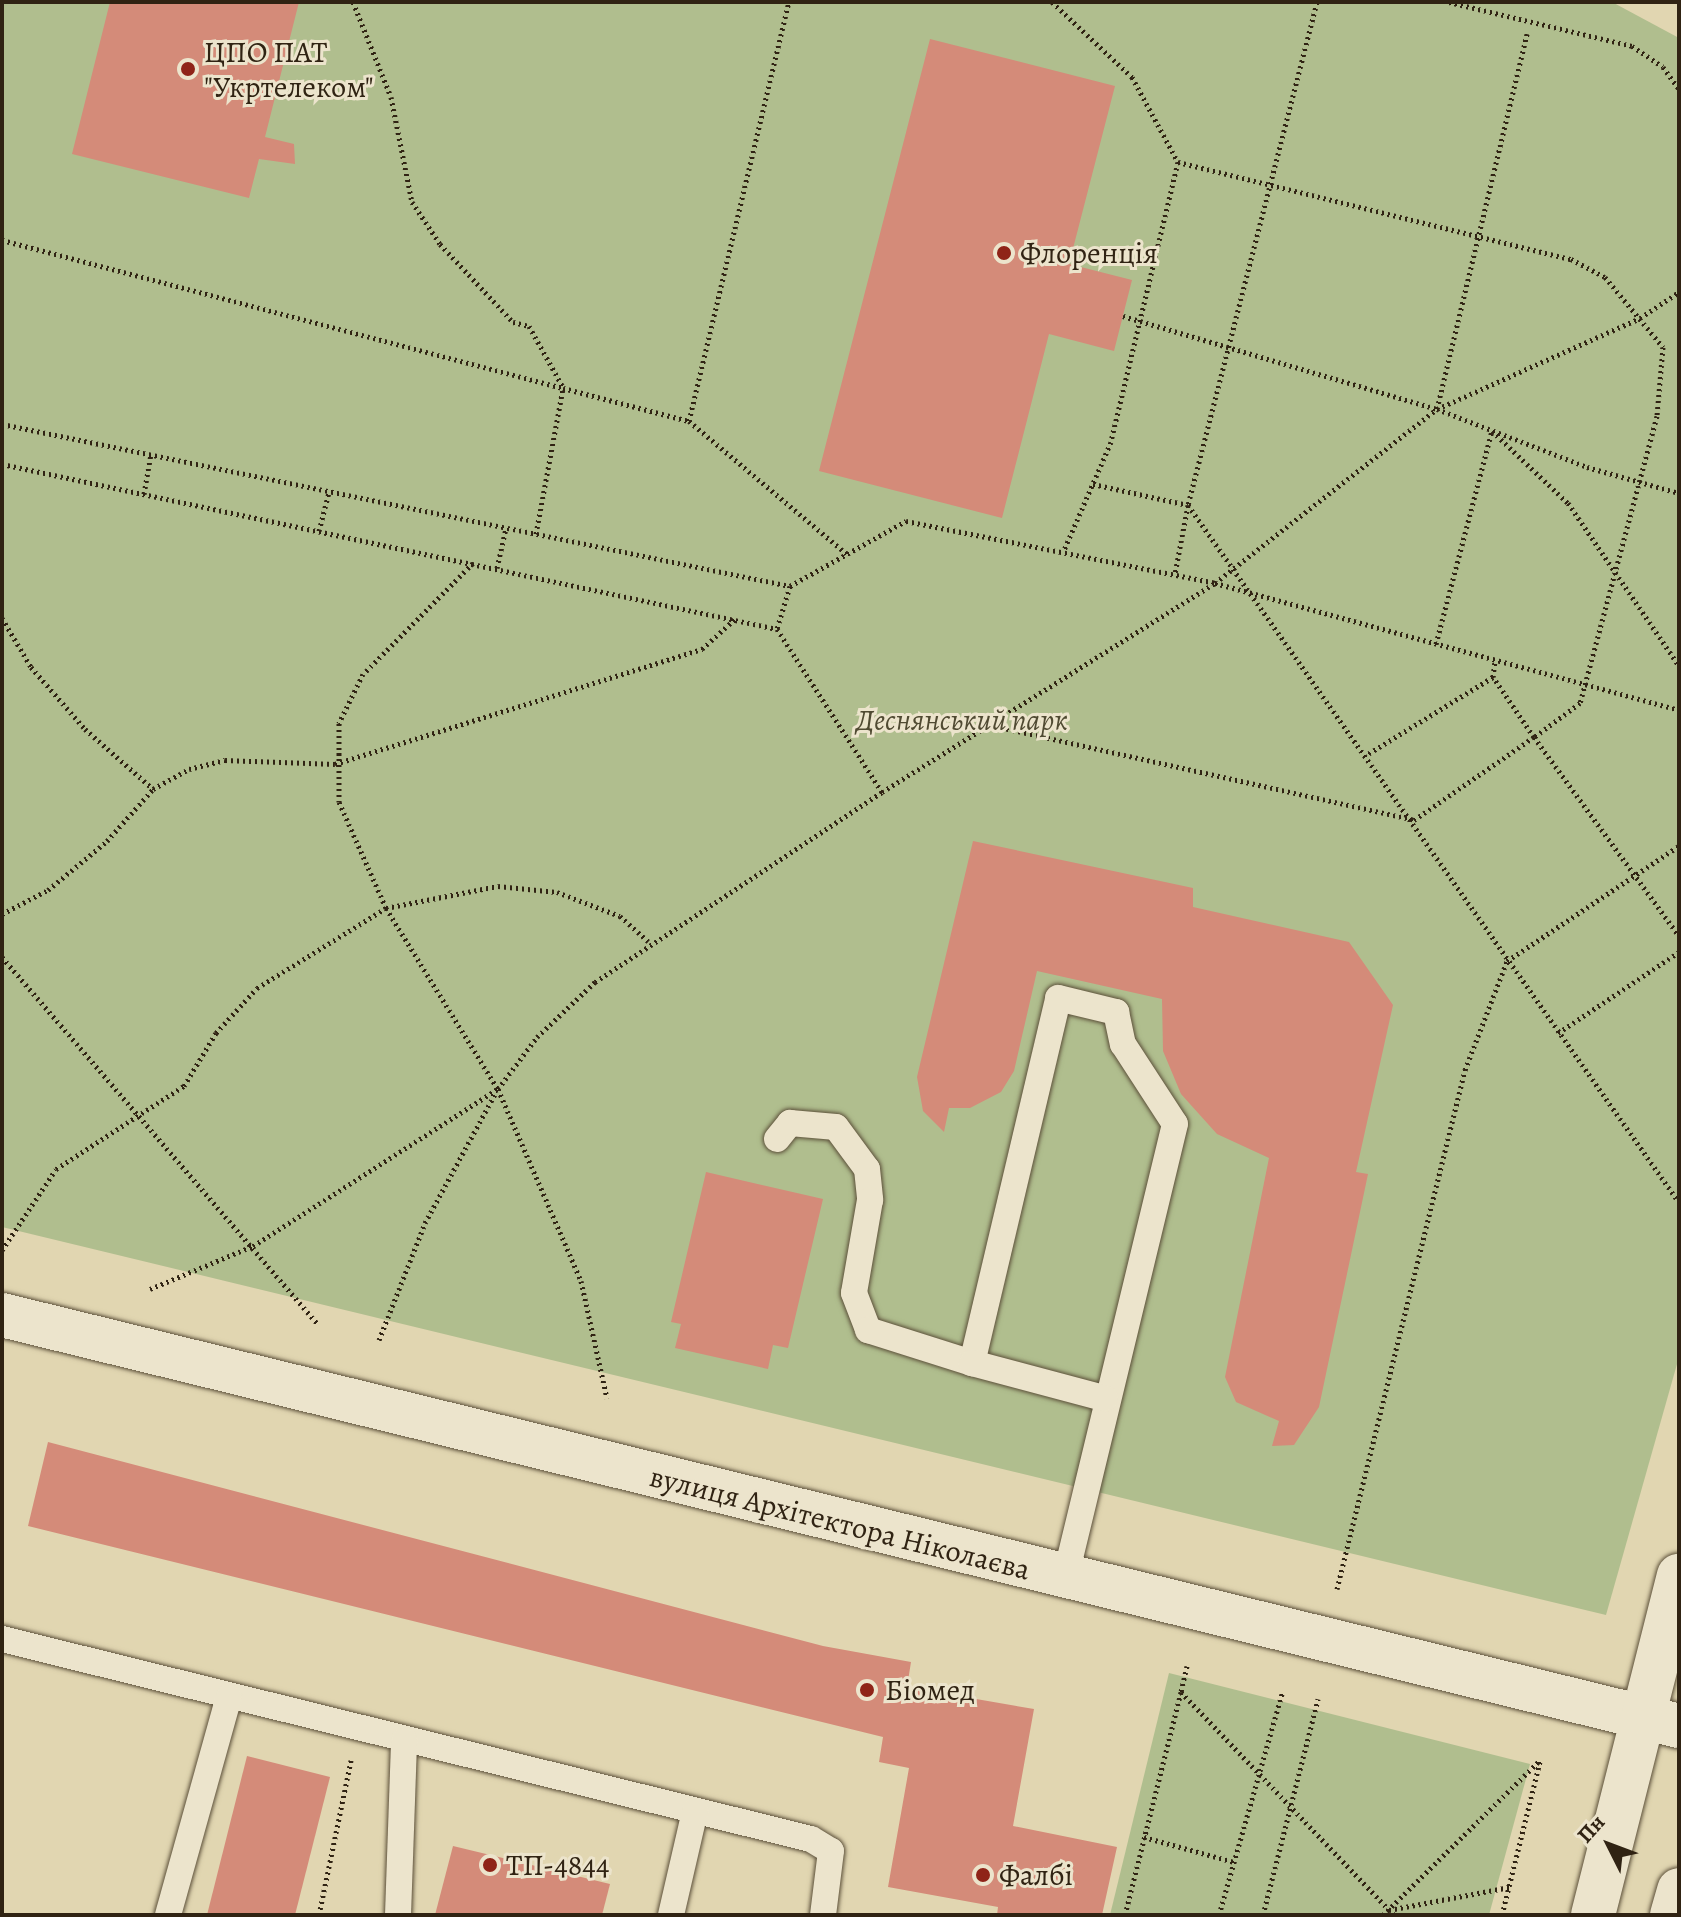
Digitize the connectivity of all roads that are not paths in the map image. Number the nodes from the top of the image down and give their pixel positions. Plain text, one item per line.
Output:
1 (777, 1139) dead end
2 (2, 1315) edge
3 (972, 1363) junction
4 (1104, 1398) junction
5 (1679, 1576) edge
6 (1065, 1579) junction
7 (2, 1639) edge
8 (229, 1697) junction
9 (1661, 1723) edge
10 (404, 1741) junction
11 (695, 1811) junction
12 (1679, 1890) edge
13 (168, 1915) edge
14 (398, 1915) edge
15 (671, 1915) edge
16 (823, 1915) edge
17 (1593, 1915) edge
18 (1672, 1915) edge

1 - 3 lane
2 - 6 street, вулиця Архітектора Ніколаєва
3 - 4 lane
3 - 4 lane
4 - 6 lane
5 - 9 street
6 - 9 street, вулиця Архітектора Ніколаєва
7 - 8 lane
8 - 10 lane
8 - 13 lane
9 - 17 street
10 - 11 lane
10 - 14 lane
11 - 15 lane
11 - 16 lane
12 - 18 street

